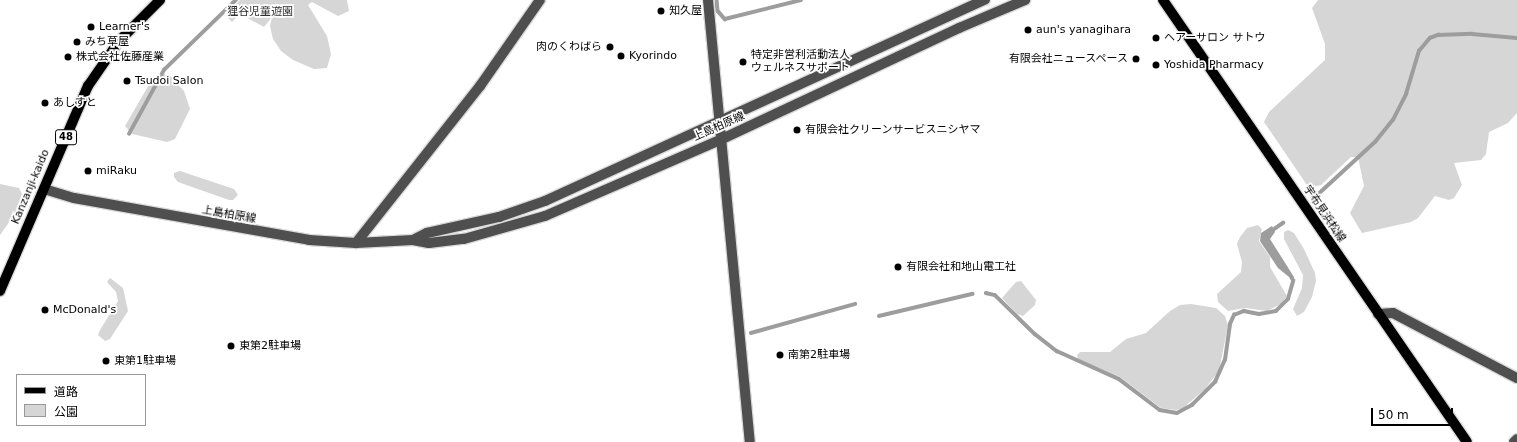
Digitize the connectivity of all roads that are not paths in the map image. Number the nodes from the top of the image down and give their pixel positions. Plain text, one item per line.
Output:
1 (160, 0) edge
2 (540, 0) edge
3 (708, 0) edge
4 (985, 0) edge
5 (1025, 0) edge
6 (1162, 0) edge
7 (720, 121) junction
8 (722, 140) junction
9 (44, 189) junction
10 (413, 240) junction
11 (356, 243) junction
12 (0, 291) edge
13 (1378, 314) junction
14 (1517, 378) edge
15 (1517, 439) edge
16 (750, 442) edge
17 (1467, 442) edge
18 (1514, 442) edge

1 - 9 main road, Kanzanji-kaido / 48
2 - 11 street
3 - 7 street
4 - 7 street, 上島柏原線
5 - 8 street, 上島柏原線
6 - 13 main road, 宇布見浜松線
7 - 8 street
7 - 10 street, 上島柏原線
8 - 10 street, 上島柏原線
8 - 16 street
9 - 11 street, 上島柏原線
9 - 12 main road, Kanzanji-kaido / 48
10 - 11 street, 上島柏原線
13 - 14 street
13 - 17 main road, 宇布見浜松線
15 - 18 street

